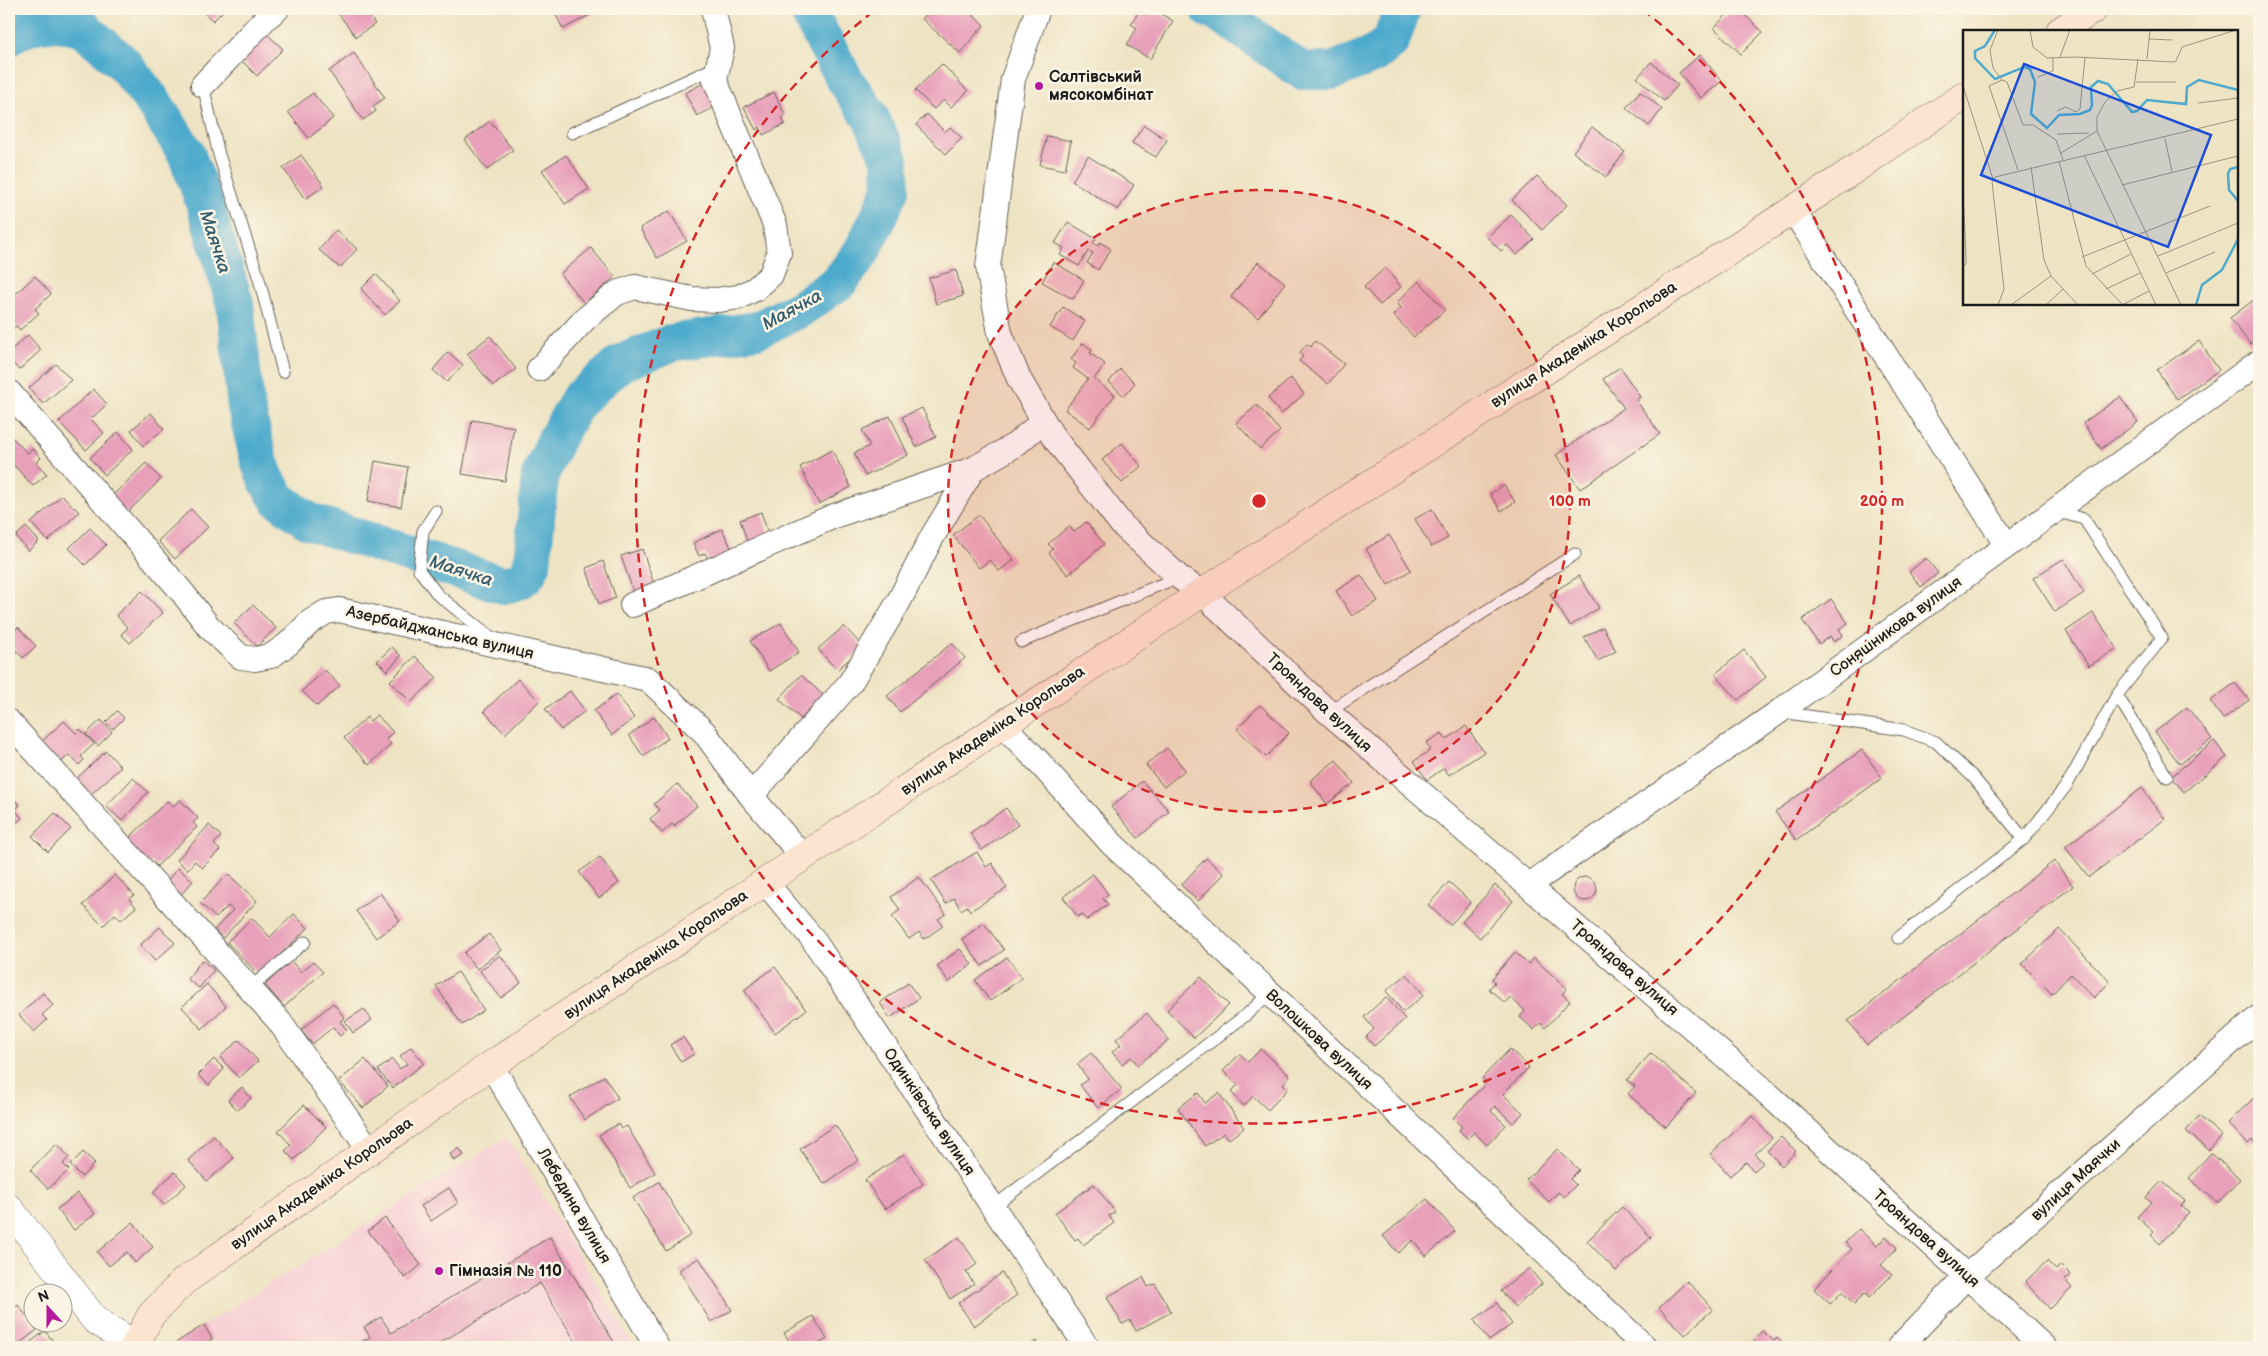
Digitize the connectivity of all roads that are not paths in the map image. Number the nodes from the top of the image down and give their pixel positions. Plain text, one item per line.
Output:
1 (277, 9) edge
2 (713, 9) edge
3 (1038, 9) edge
4 (2094, 9) edge
5 (2062, 30) edge
6 (718, 66) junction
7 (203, 85) joint
8 (1963, 97) edge
9 (572, 133) dead end
10 (1793, 210) junction
11 (2259, 362) edge
12 (539, 369) dead end
13 (283, 372) dead end
14 (9, 392) edge
15 (1043, 421) junction
16 (973, 469) junction
17 (2056, 510) junction
18 (436, 511) dead end
19 (2007, 546) junction
20 (1575, 554) dead end
21 (1179, 576) junction
22 (1202, 593) junction
23 (632, 606) dead end
24 (1021, 642) dead end
25 (506, 648) junction
26 (2117, 695) junction
27 (1328, 712) junction
28 (1780, 712) junction
29 (9, 722) edge
30 (1002, 724) junction
31 (2167, 777) dead end
32 (751, 796) junction
33 (2024, 839) junction
34 (803, 857) junction
35 (765, 882) junction
36 (1529, 885) junction
37 (1898, 938) dead end
38 (304, 942) dead end
39 (250, 988) junction
40 (1270, 993) junction
41 (2259, 1018) edge
42 (491, 1065) junction
43 (370, 1151) junction
44 (993, 1207) junction
45 (9, 1208) edge
46 (1967, 1276) junction
47 (1637, 1345) edge
48 (135, 1346) edge
49 (657, 1347) edge
50 (1087, 1347) edge
51 (1898, 1347) edge
52 (2044, 1347) edge

1 - 7 street
2 - 6 street
3 - 15 street
4 - 5 main road
6 - 9 lane
6 - 12 street
7 - 13 lane
8 - 10 main road, вулиця Академіка Корольова
10 - 19 street
10 - 22 main road, вулиця Академіка Корольова
11 - 17 street, Соняшникова вулиця
14 - 25 street, Азербайджанська вулиця
15 - 16 street
15 - 21 street
16 - 23 street
16 - 32 street
17 - 19 street, Соняшникова вулиця
17 - 26 lane
18 - 25 lane
19 - 28 street, Соняшникова вулиця
20 - 27 lane
21 - 22 street
21 - 24 lane
22 - 27 street, Трояндова вулиця
22 - 30 main road, вулиця Академіка Корольова
25 - 32 street, Азербайджанська вулиця
26 - 31 lane
26 - 33 lane
27 - 36 street, Трояндова вулиця
28 - 33 lane
28 - 36 street, Соняшникова вулиця
29 - 39 street
30 - 34 main road, вулиця Академіка Корольова
30 - 40 street, Волошкова вулиця
32 - 34 street, Азербайджанська вулиця
33 - 37 lane
34 - 35 main road, вулиця Академіка Корольова
35 - 42 main road, вулиця Академіка Корольова
35 - 44 street, Одинківська вулиця
36 - 46 street, Трояндова вулиця
38 - 39 lane
39 - 43 street
40 - 44 lane
40 - 47 street, Волошкова вулиця
41 - 46 street, вулиця Маячки
42 - 43 main road, вулиця Академіка Корольова
42 - 49 street, Лебедина вулиця
43 - 48 main road, вулиця Академіка Корольова
44 - 50 street, Одинківська вулиця
45 - 48 street
46 - 51 street, вулиця Маячки
46 - 52 street, Трояндова вулиця

